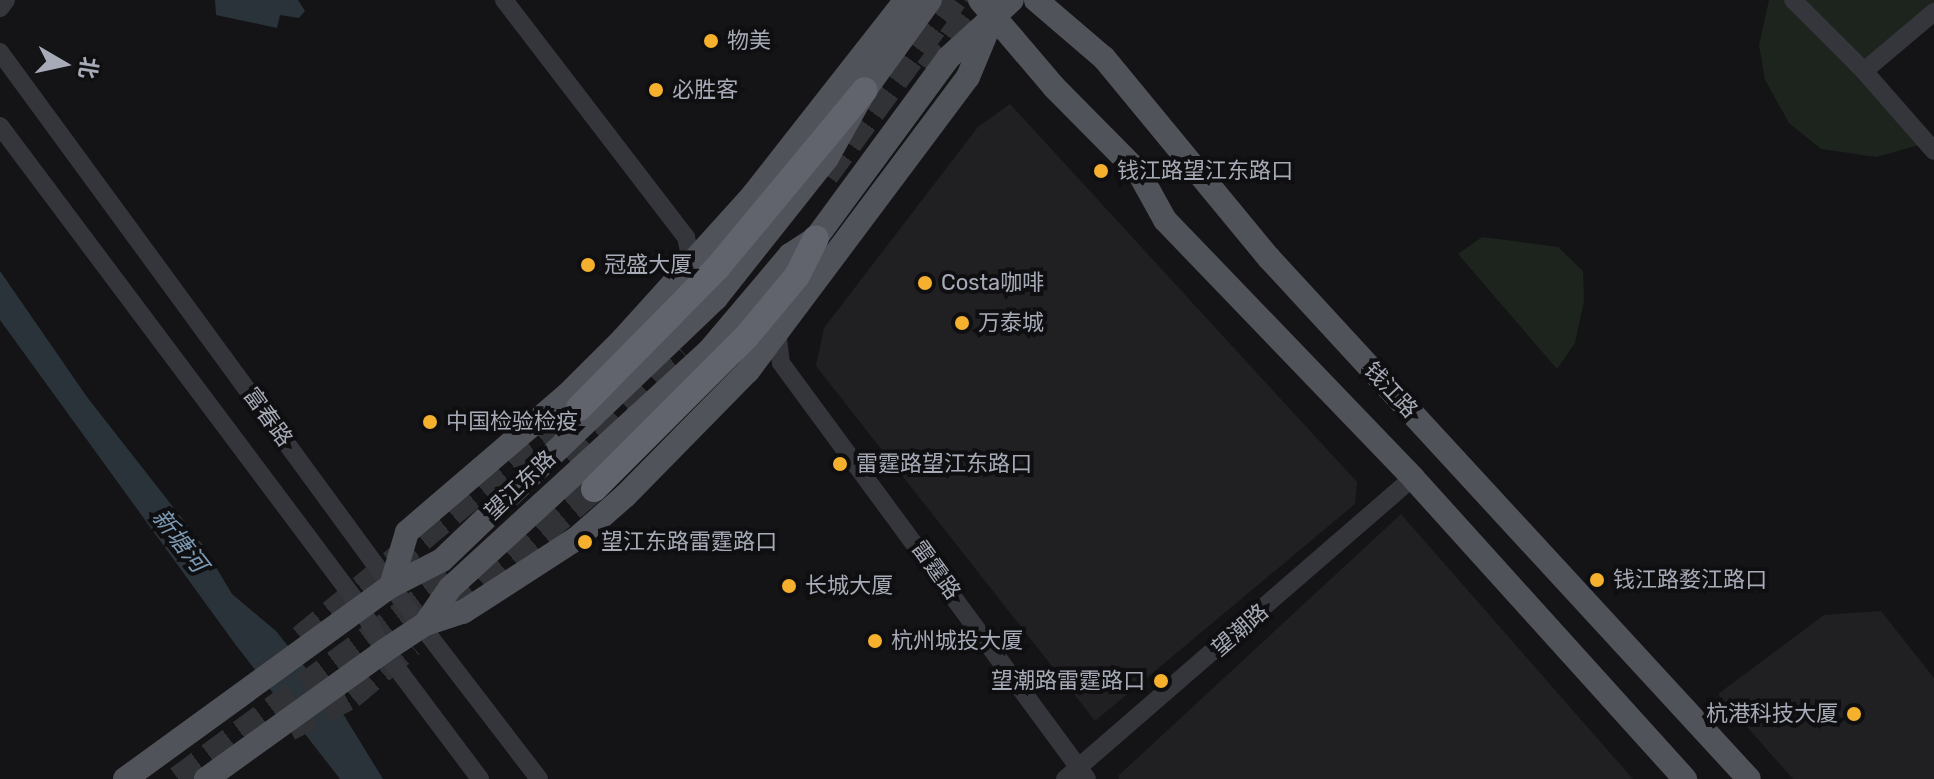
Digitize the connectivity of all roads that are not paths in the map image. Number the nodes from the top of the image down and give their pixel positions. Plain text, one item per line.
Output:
1 (6, 0) edge
2 (504, 0) edge
3 (906, 0) edge
4 (930, 0) edge
5 (1012, 0) edge
6 (1036, 0) edge
7 (1793, 0) edge
8 (0, 8) edge
9 (986, 9) edge
10 (1934, 12) edge
11 (0, 52) edge
12 (1864, 71) junction
13 (865, 90) junction
14 (0, 126) edge
15 (1934, 151) edge
16 (686, 237) junction
17 (816, 238) junction
18 (715, 239) junction
19 (692, 265) junction
20 (777, 331) junction
21 (781, 363) junction
22 (748, 371) junction
23 (579, 408) tunnel mouth
24 (1413, 478) junction
25 (594, 489) tunnel mouth
26 (391, 586) junction
27 (362, 609) junction
28 (425, 624) junction
29 (384, 651) junction
30 (1077, 775) edge
31 (125, 779) edge
32 (206, 779) edge
33 (480, 779) edge
34 (539, 779) edge
35 (1685, 779) edge
36 (1749, 779) edge

1 - 8 street
2 - 16 street
3 - 18 main road
4 - 13 main road, 望江东路
5 - 9 main road, 望江东路
6 - 36 main road, 钱江路
7 - 12 street
9 - 17 main road, 望江东路
9 - 20 main road
9 - 24 main road, 钱江路
10 - 12 street
11 - 26 street, 富春路
12 - 15 street
13 - 23 highway
13 - 26 main road, 望江东路
14 - 27 street, 富春路
16 - 18 street
16 - 19 street
17 - 25 highway
17 - 28 main road, 望江东路
18 - 19 main road
19 - 26 main road
20 - 21 street, 雷霆路
20 - 22 main road
21 - 22 street
21 - 30 street, 雷霆路
22 - 28 main road
24 - 30 street, 望潮路
24 - 35 main road, 钱江路
26 - 27 main road, 望江东路
26 - 28 street, 富春路
27 - 29 street, 富春路
27 - 31 main road, 望江东路
28 - 29 main road
28 - 34 street, 富春路
29 - 32 main road
29 - 33 street, 富春路

